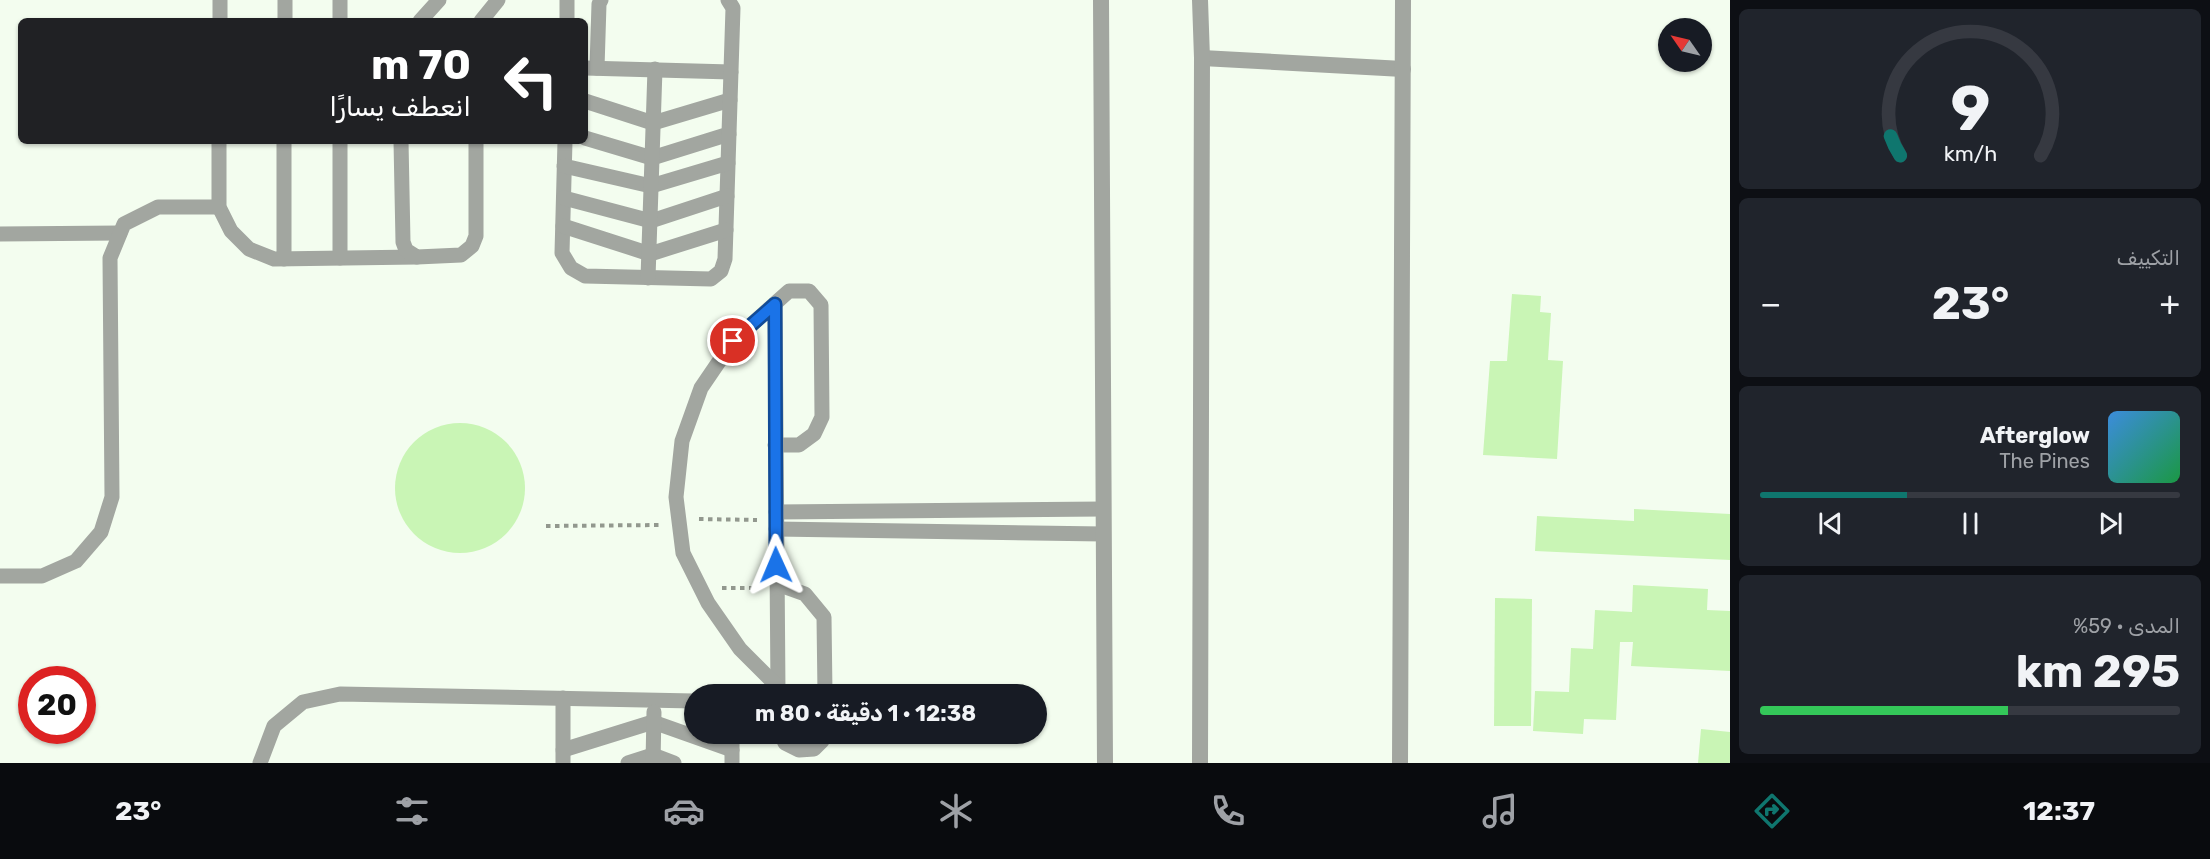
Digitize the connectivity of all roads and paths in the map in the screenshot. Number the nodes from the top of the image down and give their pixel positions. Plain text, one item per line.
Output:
1 (220, 0) edge
2 (285, 0) edge
3 (340, 0) edge
4 (439, 0) edge
5 (498, 0) edge
6 (567, 0) edge
7 (601, 0) edge
8 (728, 0) edge
9 (1101, 0) edge
10 (1200, 0) edge
11 (1403, 0) edge
12 (220, 18) edge
13 (285, 18) edge
14 (340, 18) edge
15 (423, 18) edge
16 (483, 18) edge
17 (567, 18) edge
18 (1202, 58) junction
19 (591, 68) edge
20 (656, 69) junction
21 (1403, 69) junction
22 (731, 72) junction
23 (730, 100) junction
24 (588, 102) edge
25 (654, 123) junction
26 (729, 134) junction
27 (588, 139) edge
28 (219, 144) edge
29 (284, 144) edge
30 (340, 144) edge
31 (401, 144) edge
32 (476, 144) edge
33 (565, 144) edge
34 (652, 158) junction
35 (728, 163) junction
36 (564, 166) junction
37 (651, 186) junction
38 (727, 196) junction
39 (564, 198) junction
40 (219, 207) junction
41 (651, 220) junction
42 (563, 226) junction
43 (726, 230) junction
44 (120, 233) junction
45 (0, 234) edge
46 (650, 254) junction
47 (417, 257) junction
48 (340, 258) junction
49 (284, 259) junction
50 (648, 278) junction
51 (775, 304) junction
52 (775, 445) junction
53 (1103, 509) junction
54 (776, 520) junction
55 (679, 522) junction
56 (546, 526) dead end
57 (1103, 534) junction
58 (0, 576) edge
59 (777, 586) junction
60 (700, 588) junction
61 (772, 684) edge
62 (778, 684) edge
63 (825, 684) edge
64 (563, 699) junction
65 (654, 700) junction
66 (684, 701) edge
67 (654, 722) junction
68 (787, 744) edge
69 (819, 744) edge
70 (563, 756) edge
71 (732, 756) edge
72 (653, 759) edge
73 (260, 763) edge
74 (628, 763) edge
75 (674, 763) edge
76 (1104, 763) edge
77 (1200, 763) edge
78 (1400, 763) edge

1 - 12 lane
2 - 13 lane
3 - 14 lane
4 - 15 lane
5 - 16 lane
6 - 17 lane
7 - 19 lane
8 - 22 lane
9 - 53 street
10 - 18 street
11 - 21 street
18 - 21 street
18 - 77 street
19 - 20 lane
20 - 22 lane
20 - 25 lane
21 - 78 street
22 - 23 lane
23 - 25 lane
23 - 26 lane
24 - 25 lane
25 - 34 lane
26 - 34 lane
26 - 35 lane
27 - 34 lane
28 - 40 lane
29 - 49 lane
30 - 48 lane
31 - 47 lane
32 - 47 lane
33 - 36 lane
34 - 37 lane
35 - 37 lane
35 - 38 lane
36 - 37 lane
36 - 39 lane
37 - 41 lane
38 - 41 lane
38 - 43 lane
39 - 41 lane
39 - 42 lane
40 - 44 lane
40 - 49 lane
41 - 46 lane
42 - 46 lane
42 - 50 lane
43 - 46 lane
43 - 50 lane
44 - 45 lane
44 - 58 lane
46 - 50 lane
47 - 48 lane
48 - 49 lane
51 - 52 lane
51 - 52 lane
51 - 55 lane
52 - 54 lane
53 - 54 lane
53 - 57 street
54 - 55 path
54 - 57 lane
54 - 59 lane
55 - 56 path
55 - 60 lane
57 - 76 street
59 - 60 path
59 - 62 lane
59 - 63 lane
60 - 61 lane
64 - 65 lane
64 - 70 lane
64 - 73 lane
65 - 66 lane
65 - 67 lane
67 - 70 lane
67 - 71 lane
67 - 72 lane
68 - 69 lane
72 - 74 lane
72 - 75 lane

